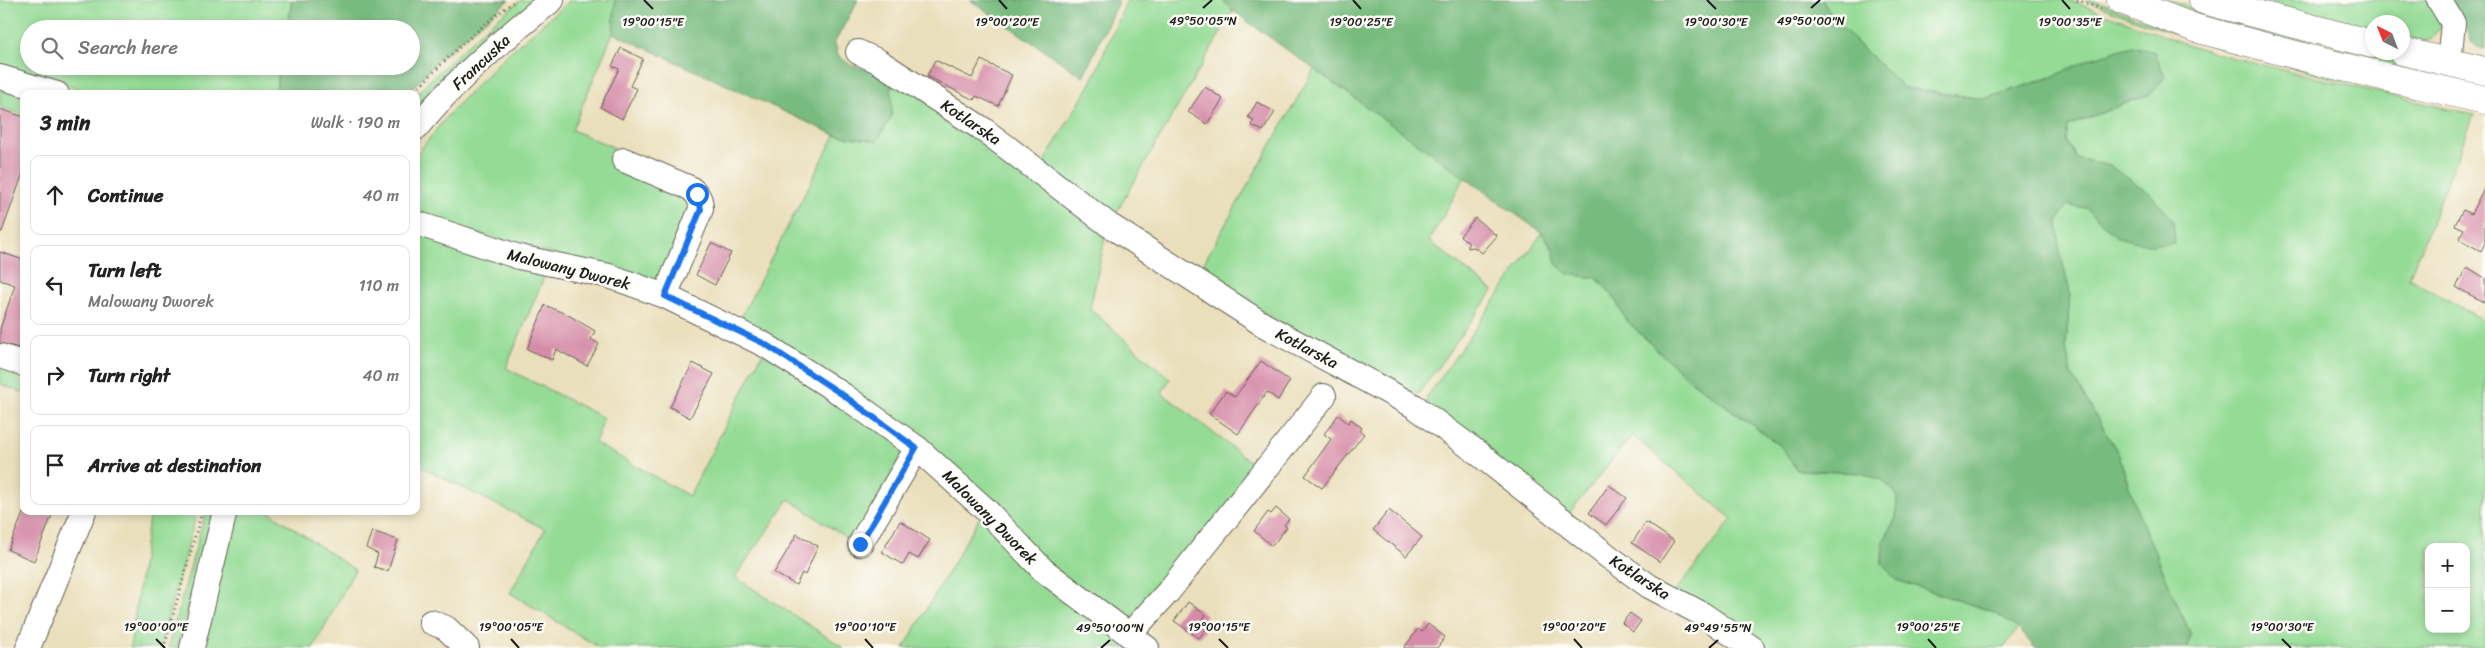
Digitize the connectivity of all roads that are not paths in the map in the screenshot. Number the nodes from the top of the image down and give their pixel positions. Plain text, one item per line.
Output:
1 (552, 0) edge
2 (2121, 0) edge
3 (2203, 0) edge
4 (2439, 0) edge
5 (2365, 42) edge
6 (858, 52) dead end
7 (2410, 53) edge
8 (2449, 62) junction
9 (2485, 71) edge
10 (0, 77) edge
11 (44, 90) edge
12 (2485, 100) edge
13 (420, 124) edge
14 (624, 160) dead end
15 (420, 224) edge
16 (665, 296) junction
17 (0, 356) edge
18 (20, 363) edge
19 (1324, 396) dead end
20 (916, 448) junction
21 (82, 515) edge
22 (224, 515) edge
23 (860, 544) dead end
24 (431, 622) dead end
25 (1138, 641) edge
26 (28, 648) edge
27 (192, 648) edge
28 (467, 648) edge
29 (1752, 648) edge

1 - 13 street, Francuska
2 - 12 main road
3 - 5 main road
4 - 8 street
6 - 29 street, Kotlarska
7 - 8 main road
8 - 9 main road
10 - 11 street
14 - 16 street
15 - 16 street, Malowany Dworek
16 - 20 street, Malowany Dworek
17 - 18 street
19 - 25 street
20 - 23 street
20 - 25 street, Malowany Dworek
21 - 26 street
22 - 27 street
24 - 28 street

